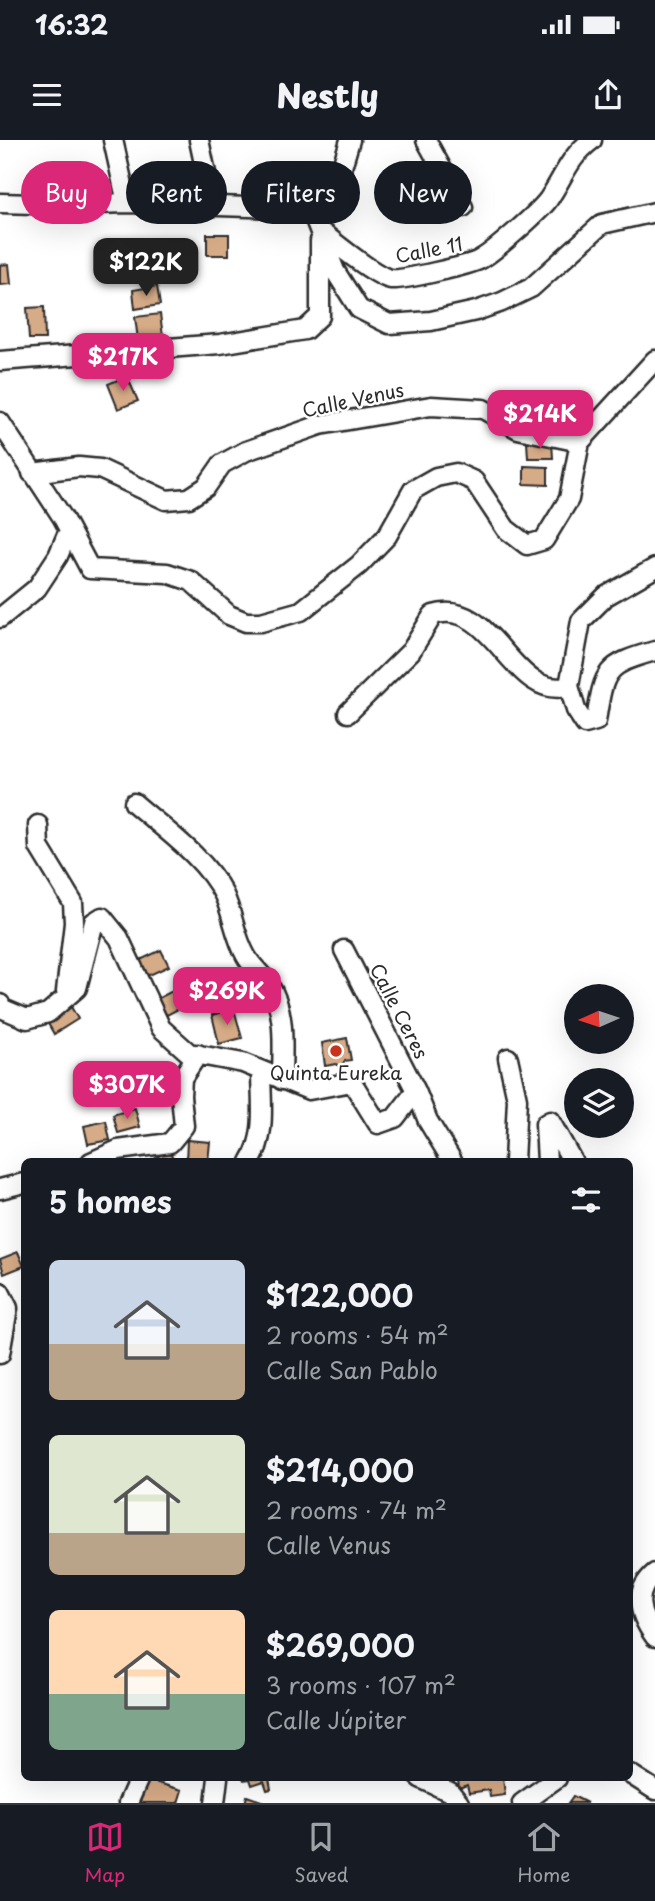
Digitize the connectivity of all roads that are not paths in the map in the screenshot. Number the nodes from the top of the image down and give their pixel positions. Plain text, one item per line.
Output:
1 (113, 140) edge
2 (199, 140) edge
3 (350, 140) edge
4 (426, 140) edge
5 (592, 140) edge
6 (203, 161) edge
7 (344, 161) edge
8 (437, 161) edge
9 (126, 198) edge
10 (0, 203) edge
11 (126, 203) edge
12 (655, 212) edge
13 (317, 224) edge
14 (320, 231) junction
15 (655, 360) edge
16 (0, 361) edge
17 (0, 422) edge
18 (580, 442) junction
19 (32, 473) junction
20 (69, 530) junction
21 (655, 568) edge
22 (0, 618) edge
23 (655, 651) edge
24 (569, 686) junction
25 (348, 713) dead end
26 (134, 803) dead end
27 (38, 825) dead end
28 (344, 950) dead end
29 (66, 998) junction
30 (0, 1004) edge
31 (198, 1054) junction
32 (508, 1058) dead end
33 (261, 1071) junction
34 (282, 1080) junction
35 (416, 1091) junction
36 (100, 1158) edge
37 (253, 1158) edge
38 (451, 1158) edge
39 (514, 1158) edge
40 (547, 1158) edge
41 (571, 1158) edge
42 (21, 1184) edge
43 (0, 1189) edge
44 (0, 1292) edge
45 (0, 1354) edge
46 (655, 1573) edge
47 (655, 1637) edge
48 (633, 1776) edge
49 (138, 1781) edge
50 (218, 1781) edge
51 (426, 1781) edge
52 (553, 1781) edge
53 (655, 1790) edge
54 (128, 1803) edge
55 (215, 1803) edge
56 (459, 1803) edge
57 (522, 1803) edge

1 - 9 street
2 - 6 street
3 - 7 street
4 - 8 street
5 - 14 street, Calle 11
10 - 11 street
12 - 14 street
13 - 14 street
14 - 16 street
15 - 18 street
17 - 19 street
18 - 19 street, Calle Venus
18 - 20 street
19 - 20 street
20 - 22 street
21 - 24 street
23 - 24 street
24 - 25 street
26 - 34 street
27 - 29 street
28 - 35 street, Calle Ceres
29 - 30 street
29 - 31 street
31 - 33 street
31 - 36 street
32 - 39 street
33 - 34 street
33 - 37 street
34 - 35 street
35 - 38 street, Calle Ceres
40 - 41 street
42 - 43 street
44 - 45 street
46 - 47 street
48 - 53 street
49 - 54 street
50 - 55 street
51 - 56 street
52 - 57 street

